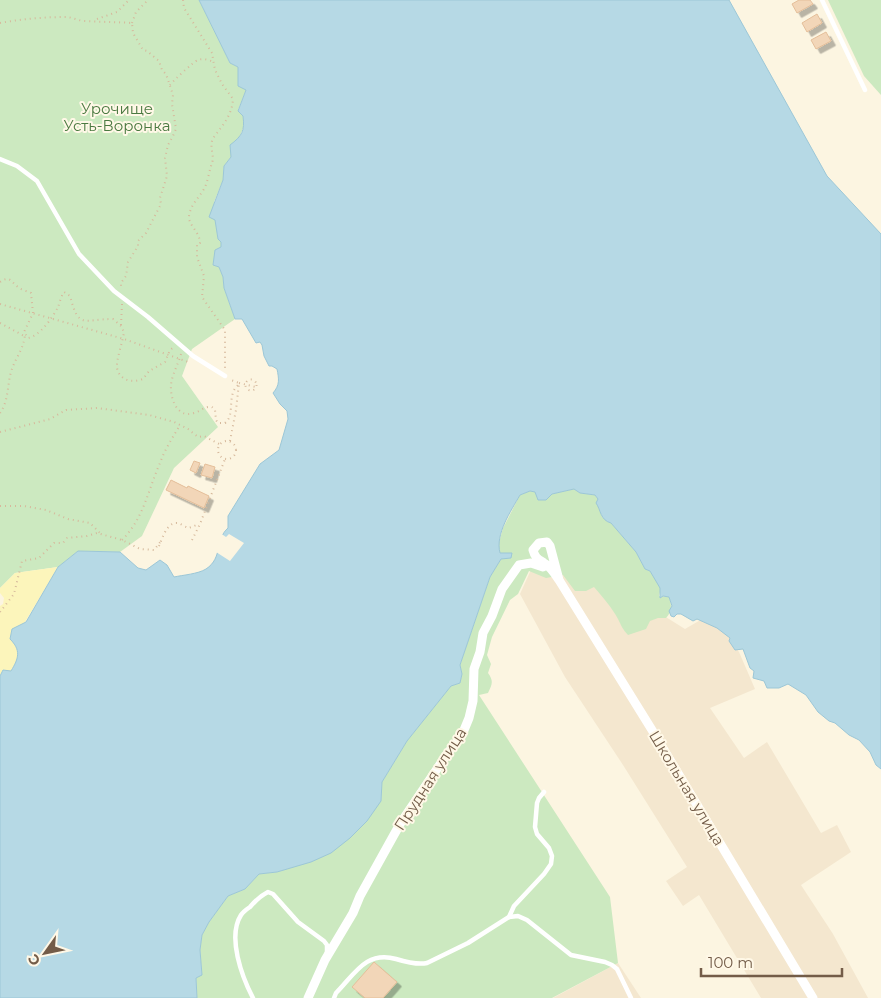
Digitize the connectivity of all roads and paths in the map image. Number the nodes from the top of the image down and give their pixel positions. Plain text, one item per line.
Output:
1 (129, 0) edge
2 (148, 0) edge
3 (183, 0) edge
4 (822, 0) edge
5 (95, 20) junction
6 (0, 23) edge
7 (132, 23) junction
8 (214, 62) junction
9 (170, 86) junction
10 (865, 90) dead end
11 (0, 159) edge
12 (0, 282) edge
13 (122, 297) junction
14 (0, 304) edge
15 (33, 313) junction
16 (50, 319) junction
17 (0, 324) edge
18 (121, 326) junction
19 (26, 337) junction
20 (124, 339) junction
21 (178, 347) dead end
22 (180, 350) dead end
23 (168, 355) junction
24 (179, 359) junction
25 (198, 366) dead end
26 (225, 376) junction
27 (238, 384) junction
28 (246, 384) junction
29 (257, 387) junction
30 (0, 413) edge
31 (180, 425) junction
32 (0, 432) edge
33 (230, 441) junction
34 (219, 444) junction
35 (225, 459) junction
36 (0, 506) edge
37 (200, 524) junction
38 (101, 534) junction
39 (122, 540) junction
40 (192, 540) dead end
41 (161, 541) junction
42 (159, 546) dead end
43 (559, 580) joint
44 (0, 612) edge
45 (544, 792) dead end
46 (509, 917) junction
47 (328, 956) junction
48 (254, 998) edge
49 (308, 998) edge
50 (334, 998) edge
51 (631, 998) edge
52 (812, 998) edge

1 - 5 path
2 - 7 path
3 - 8 path
4 - 10 lane
5 - 6 path
5 - 7 path
7 - 9 path
8 - 9 path
8 - 26 path
9 - 13 path
11 - 13 lane
12 - 15 path
13 - 18 path
13 - 26 lane
14 - 15 path
15 - 16 path
15 - 19 path
16 - 18 path
16 - 19 path
16 - 20 path
17 - 19 path
18 - 20 path
19 - 30 path
20 - 23 path
20 - 23 path
21 - 23 path
22 - 24 path
23 - 24 path
24 - 25 path
24 - 27 path
26 - 27 path
27 - 28 path
27 - 33 path
28 - 29 path
28 - 29 path
28 - 29 path
31 - 32 path
31 - 34 path
31 - 39 path
33 - 34 path
33 - 35 path
34 - 35 path
35 - 37 path
36 - 38 path
37 - 40 path
37 - 41 path
38 - 39 path
38 - 44 path
39 - 41 path
41 - 42 path
43 - 47 street, Прудная улица
43 - 52 street, Школьная улица
45 - 46 lane
46 - 50 lane
46 - 51 lane
47 - 48 lane
47 - 49 street, Прудная улица

